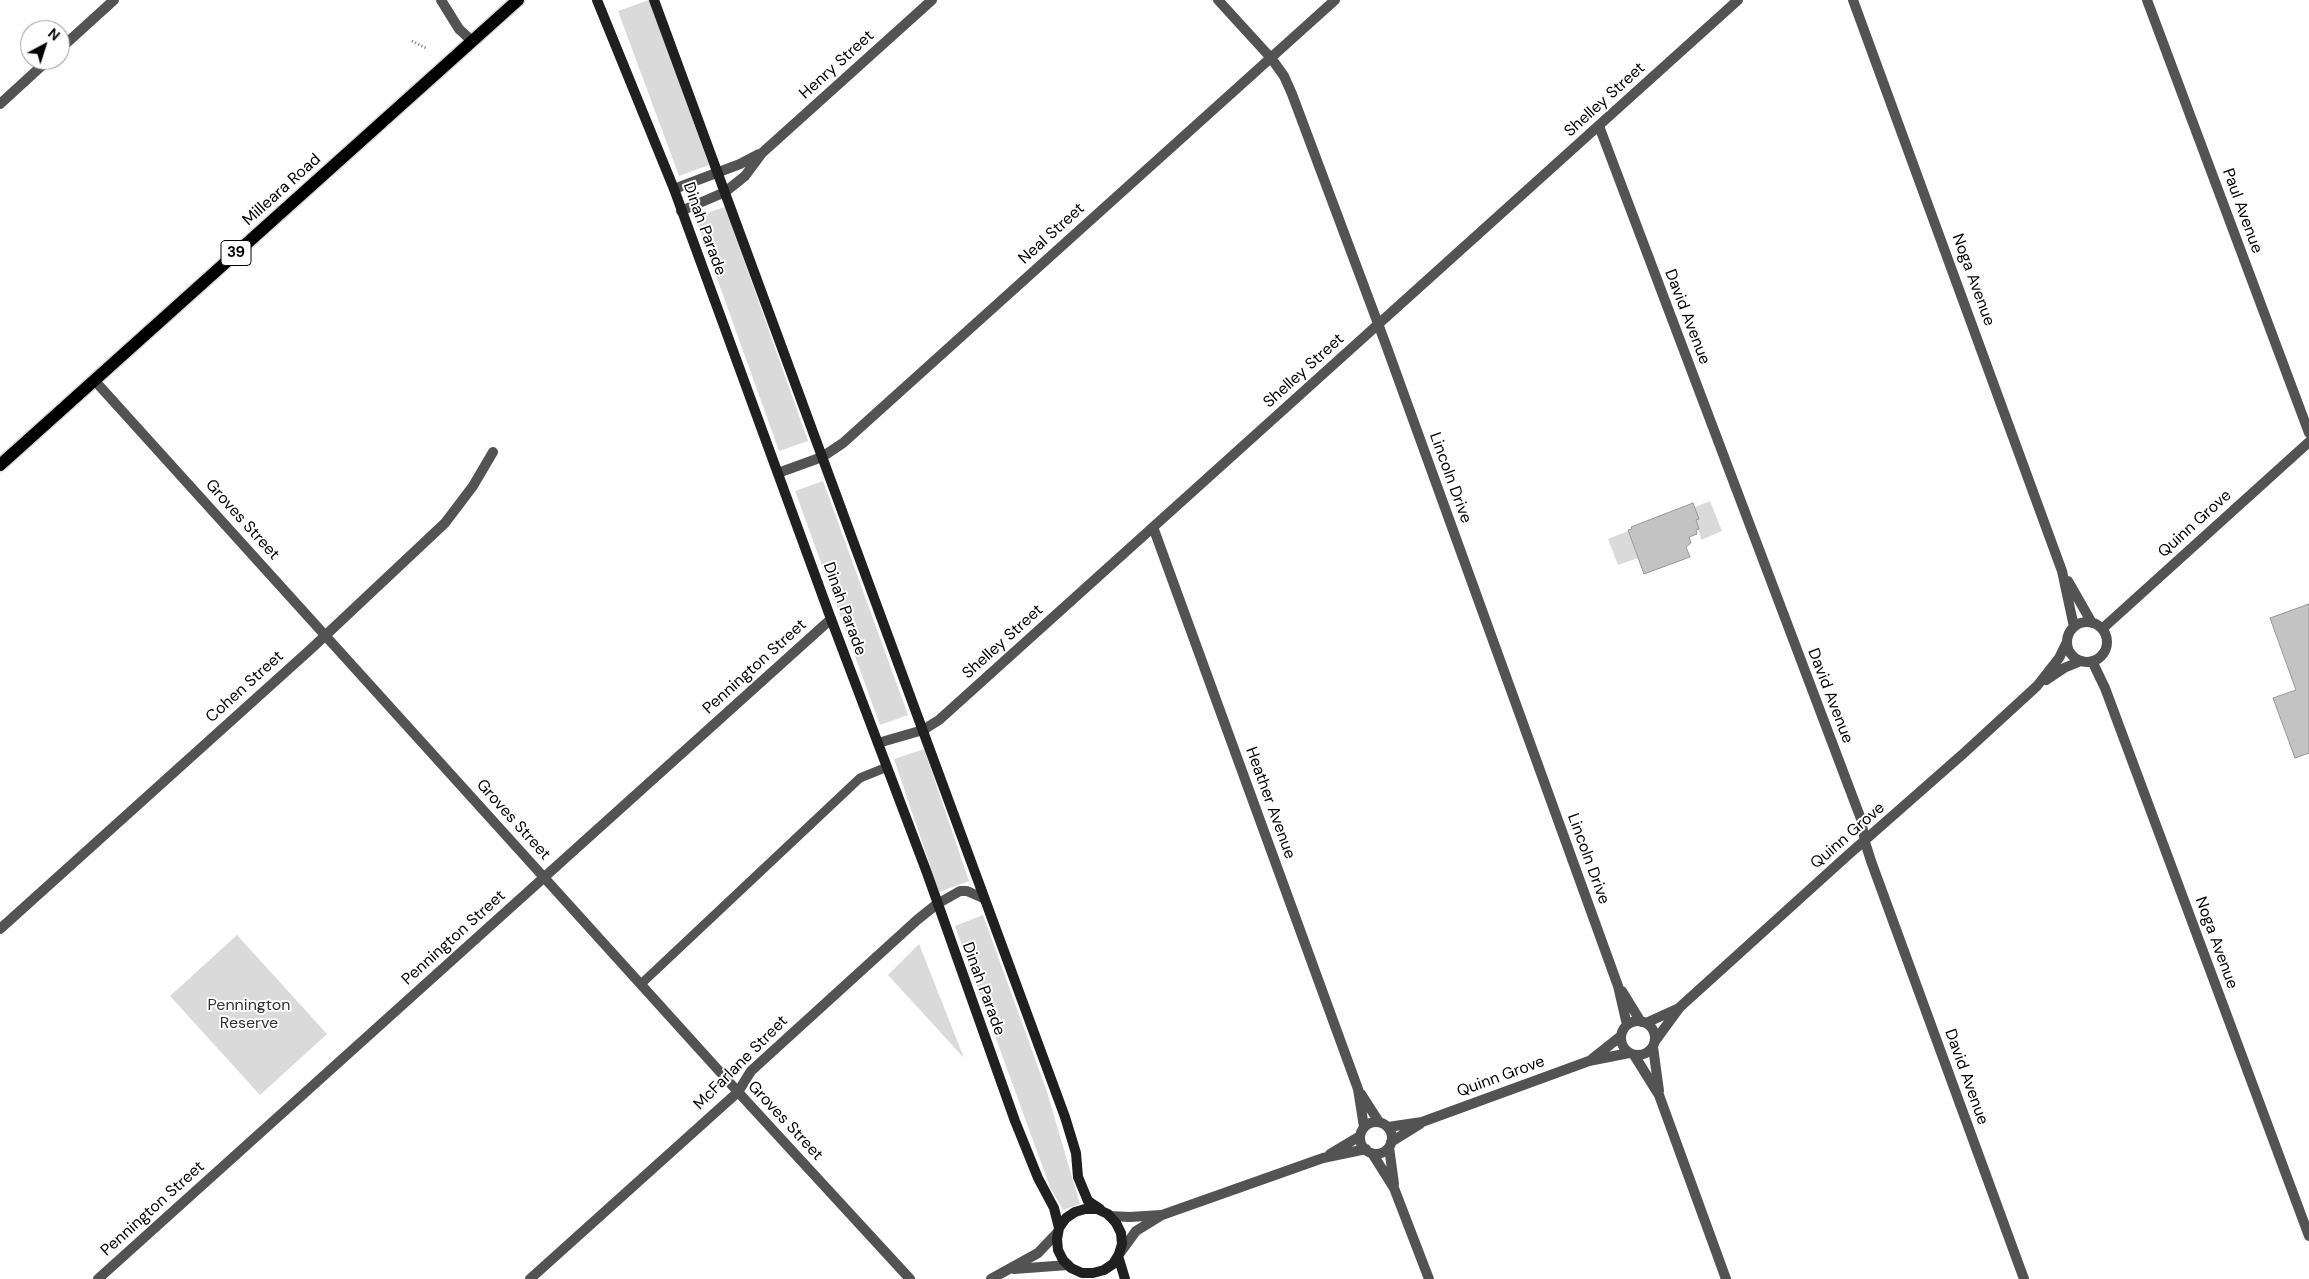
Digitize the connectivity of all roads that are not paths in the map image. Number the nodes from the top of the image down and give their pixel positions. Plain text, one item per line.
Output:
1 (114, 0) edge
2 (441, 0) edge
3 (518, 0) edge
4 (597, 0) edge
5 (654, 0) edge
6 (932, 0) edge
7 (1218, 0) edge
8 (1335, 0) edge
9 (1738, 0) edge
10 (1853, 0) edge
11 (2147, 0) edge
12 (70, 40) edge
13 (472, 41) junction
14 (1271, 58) junction
15 (37, 70) edge
16 (0, 104) edge
17 (1598, 126) junction
18 (762, 153) junction
19 (719, 172) junction
20 (674, 189) junction
21 (725, 192) junction
22 (682, 211) junction
23 (1378, 324) junction
24 (95, 381) junction
25 (2309, 433) edge
26 (2309, 442) edge
27 (492, 452) dead end
28 (822, 457) junction
29 (0, 465) edge
30 (778, 473) junction
31 (1153, 527) junction
32 (2062, 571) junction
33 (831, 618) junction
34 (2092, 623) junction
35 (2074, 627) junction
36 (2102, 629) junction
37 (326, 635) junction
38 (2067, 642) junction
39 (2081, 661) junction
40 (2092, 661) junction
41 (2036, 686) junction
42 (923, 730) junction
43 (878, 743) junction
44 (887, 767) junction
45 (1865, 842) junction
46 (545, 877) junction
47 (983, 898) junction
48 (938, 904) junction
49 (0, 929) edge
50 (641, 984) junction
51 (1618, 986) junction
52 (1680, 1008) junction
53 (1644, 1022) junction
54 (1627, 1025) junction
55 (1621, 1036) junction
56 (1654, 1044) junction
57 (1632, 1054) junction
58 (1589, 1061) junction
59 (1358, 1089) junction
60 (738, 1092) junction
61 (1659, 1095) junction
62 (1422, 1122) junction
63 (1383, 1125) junction
64 (1362, 1131) junction
65 (1390, 1145) junction
66 (1369, 1151) junction
67 (1323, 1158) junction
68 (1394, 1188) junction
69 (1109, 1215) junction
70 (1162, 1215) junction
71 (1059, 1230) junction
72 (2309, 1236) edge
73 (1119, 1255) junction
74 (1070, 1267) junction
75 (1011, 1270) junction
76 (98, 1279) edge
77 (530, 1279) edge
78 (910, 1279) edge
79 (991, 1279) edge
80 (1081, 1279) edge
81 (1125, 1279) edge
82 (1429, 1279) edge
83 (1726, 1279) edge
84 (2024, 1279) edge

1 - 12 street
2 - 13 street
3 - 13 main road, Milleara Road / 39
4 - 20 street, Dinah Parade
5 - 19 street, Dinah Parade
6 - 18 street, Henry Street
7 - 14 street, Lincoln Drive
8 - 14 street, Neal Street
9 - 17 street, Shelley Street
10 - 32 street, Noga Avenue
11 - 25 street, Paul Avenue
13 - 24 main road, Milleara Road / 39
14 - 23 street, Lincoln Drive
14 - 28 street, Neal Street
15 - 16 street
17 - 23 street, Shelley Street
17 - 45 street, David Avenue
18 - 19 street, Henry Street
18 - 21 street, Henry Street
19 - 20 street, Henry Street
19 - 21 street, Dinah Parade
20 - 22 street, Dinah Parade
21 - 22 street, Henry Street
21 - 28 street, Dinah Parade
22 - 30 street, Dinah Parade
23 - 31 street, Shelley Street
23 - 51 street, Lincoln Drive
24 - 29 main road, Milleara Road / 39
24 - 37 street, Groves Street
26 - 36 street, Quinn Grove
27 - 37 street, Cohen Street
28 - 30 street, Neal Street
28 - 42 street, Dinah Parade
30 - 33 street, Dinah Parade
31 - 42 street, Shelley Street
31 - 59 street, Heather Avenue
32 - 34 street, Noga Avenue
32 - 35 street, Noga Avenue
33 - 43 street, Dinah Parade
33 - 46 street, Pennington Street
34 - 35 street
34 - 36 street
35 - 38 street
36 - 40 street
37 - 46 street, Groves Street
37 - 49 street, Cohen Street
38 - 39 street
38 - 41 street, Quinn Grove
39 - 40 street
39 - 41 street, Quinn Grove
40 - 72 street, Noga Avenue
41 - 45 street, Quinn Grove
42 - 43 street, Shelley Street
42 - 47 street, Dinah Parade
43 - 44 street, Dinah Parade
44 - 48 street, Dinah Parade
44 - 50 lane
45 - 52 street, Quinn Grove
45 - 84 street, David Avenue
46 - 50 street, Groves Street
46 - 76 street, Pennington Street
47 - 48 street, McFarlane Street
47 - 69 street, Dinah Parade
48 - 60 street, McFarlane Street
48 - 71 street, Dinah Parade
50 - 60 street, Groves Street
51 - 53 street, Lincoln Drive
51 - 54 street, Lincoln Drive
52 - 53 street, Quinn Grove
52 - 56 street, Quinn Grove
53 - 54 street
53 - 56 street
54 - 55 street
55 - 57 street
55 - 58 street, Quinn Grove
56 - 57 street
56 - 61 street
57 - 58 street, Quinn Grove
57 - 61 street
58 - 62 street, Quinn Grove
59 - 63 street, Heather Avenue
59 - 64 street, Heather Avenue
60 - 77 street, McFarlane Street
60 - 78 street, Groves Street
61 - 83 street
62 - 63 street, Quinn Grove
62 - 65 street, Quinn Grove
63 - 64 street
63 - 65 street
64 - 66 street
64 - 67 street
65 - 66 street
65 - 68 street
66 - 67 street
66 - 68 street
67 - 70 street
68 - 82 street
69 - 70 street
69 - 71 street
69 - 73 street
70 - 73 street
71 - 74 street
71 - 75 street
73 - 74 street
73 - 81 street
74 - 75 street
74 - 80 street
75 - 79 street

